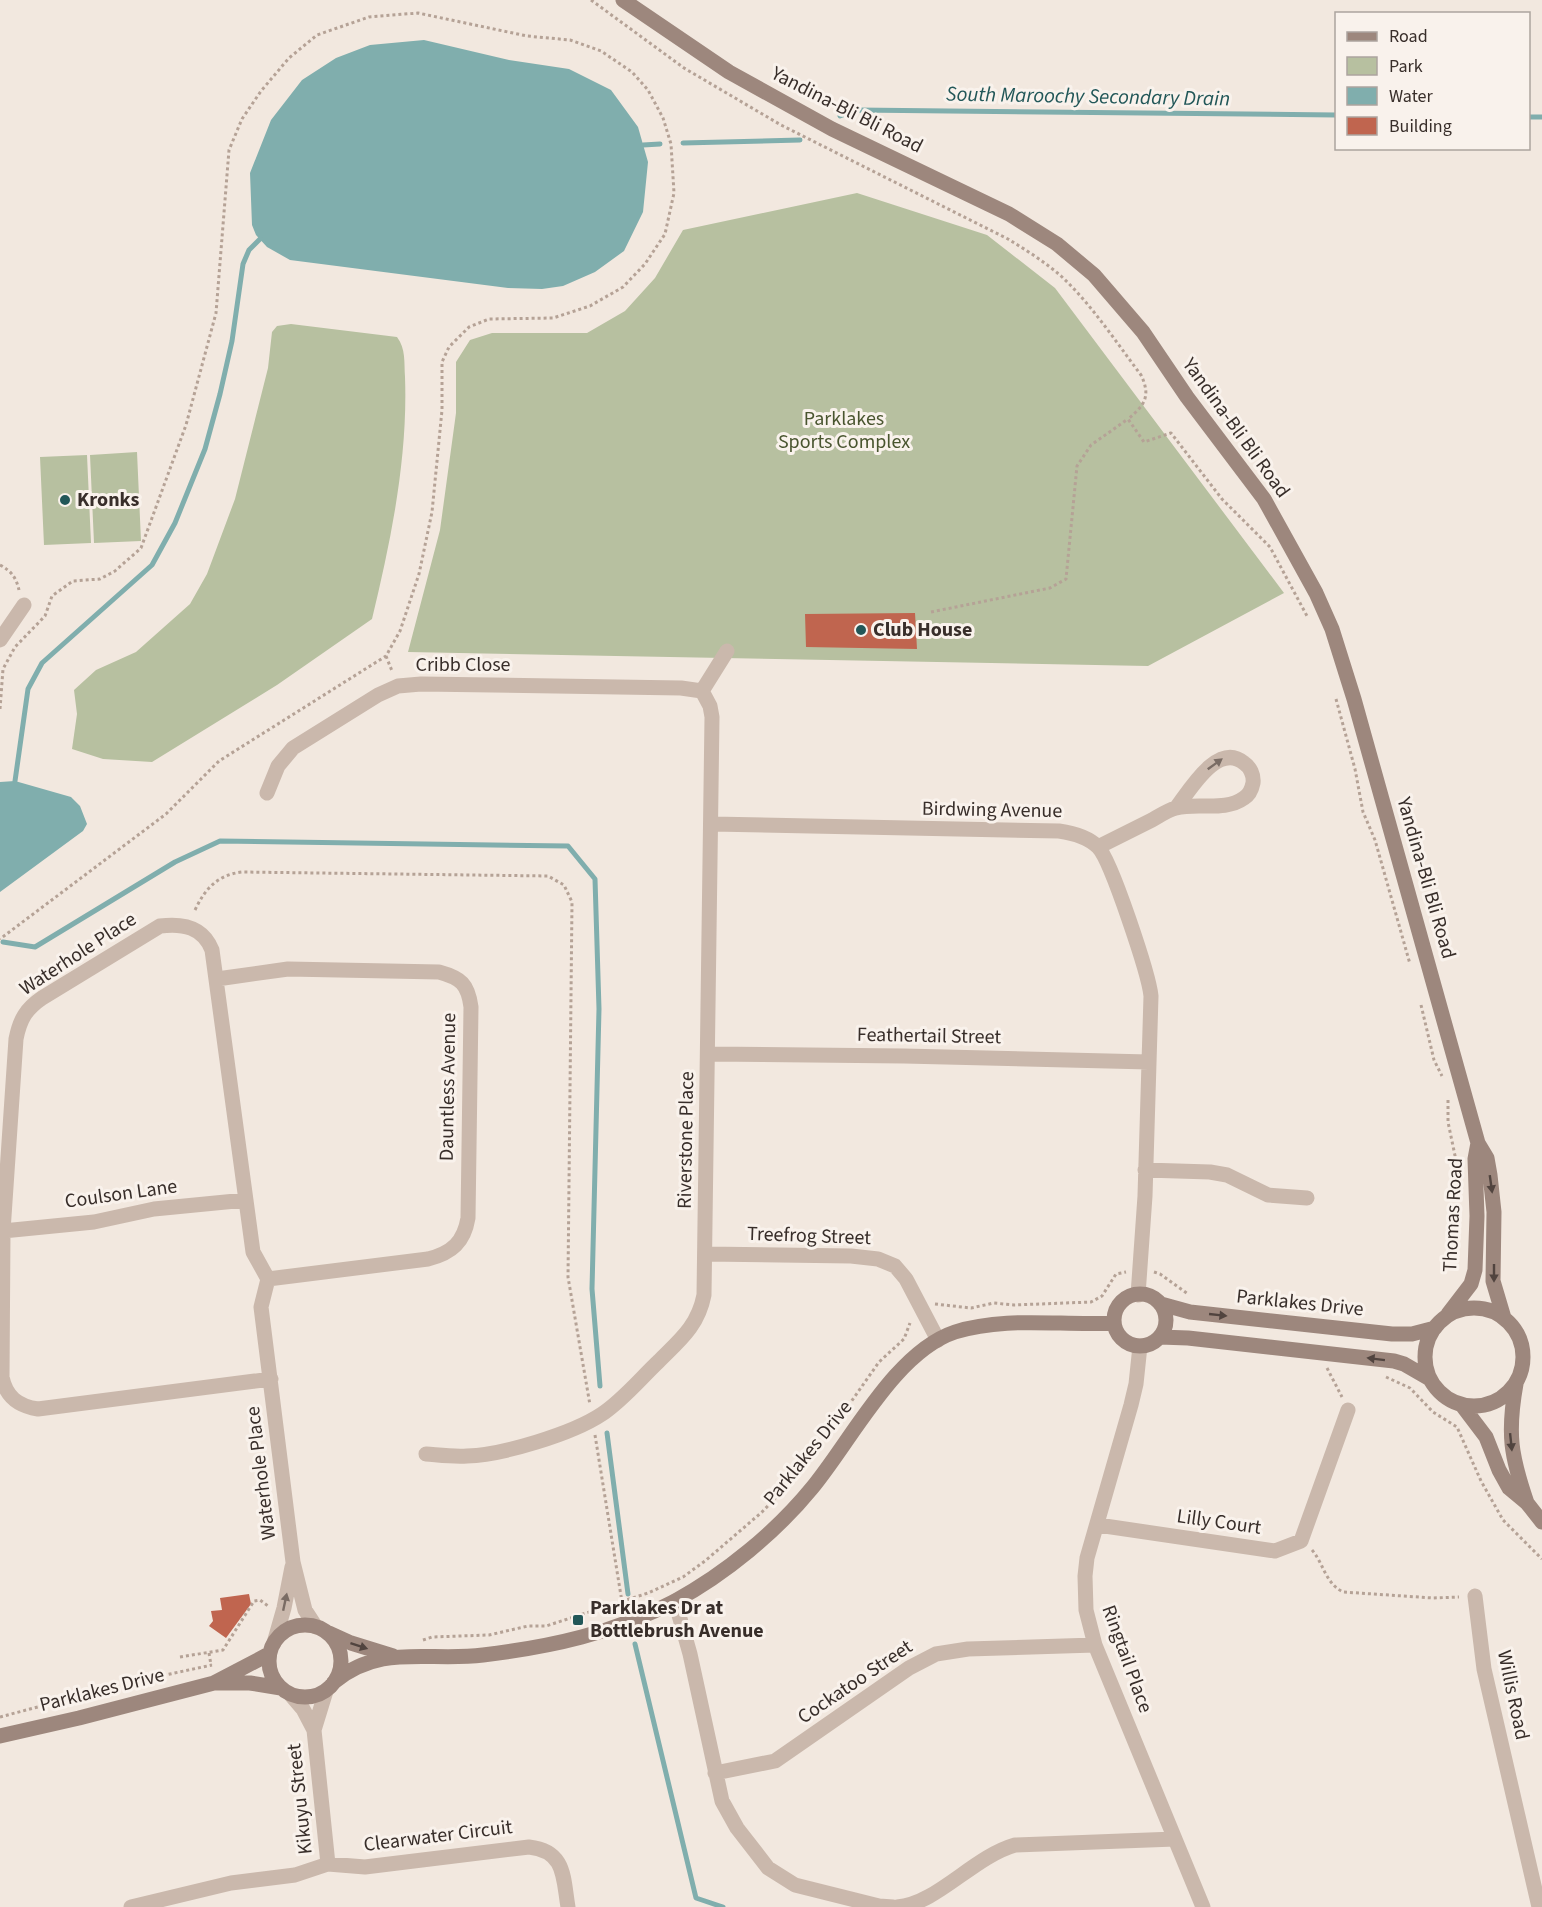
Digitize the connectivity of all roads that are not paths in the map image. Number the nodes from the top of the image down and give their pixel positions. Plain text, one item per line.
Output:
1 (623, 0) edge
2 (24, 605) road end
3 (0, 640) edge
4 (727, 651) dead end
5 (702, 691) junction
6 (267, 793) dead end
7 (1176, 808) junction
8 (712, 824) junction
9 (1098, 847) junction
10 (218, 979) junction
11 (709, 1054) junction
12 (1149, 1062) junction
13 (1478, 1143) junction
14 (1145, 1170) junction
15 (1307, 1198) dead end
16 (246, 1200) junction
17 (3, 1231) junction
18 (705, 1254) junction
19 (268, 1279) junction
20 (1138, 1295) junction
21 (1161, 1304) junction
22 (1447, 1316) junction
23 (1504, 1318) junction
24 (1114, 1323) junction
25 (1435, 1328) junction
26 (1160, 1337) junction
27 (938, 1340) junction
28 (1140, 1346) junction
29 (271, 1379) junction
30 (1430, 1379) junction
31 (1516, 1384) junction
32 (1461, 1404) junction
33 (1348, 1410) road end
34 (426, 1454) dead end
35 (1527, 1503) junction
36 (1542, 1522) edge
37 (1098, 1525) junction
38 (293, 1562) junction
39 (1475, 1596) road end
40 (675, 1601) junction
41 (321, 1629) junction
42 (1095, 1645) junction
43 (272, 1649) junction
44 (393, 1656) junction
45 (214, 1683) junction
46 (330, 1687) junction
47 (286, 1691) junction
48 (314, 1730) junction
49 (0, 1736) edge
50 (715, 1773) junction
51 (1175, 1839) junction
52 (328, 1864) junction
53 (131, 1907) edge
54 (568, 1907) edge
55 (893, 1907) edge
56 (897, 1907) edge
57 (1203, 1907) edge
58 (1539, 1907) edge

1 - 13 main road, Yandina-Bli Bli Road
2 - 3 street
4 - 5 street
5 - 6 street, Cribb Close
5 - 8 street, Riverstone Place
7 -> 7 street
7 - 9 street
8 - 9 street, Birdwing Avenue
8 - 11 street, Riverstone Place
9 - 12 street
10 - 16 street, Waterhole Place
10 - 17 street, Waterhole Place
10 - 19 street, Dauntless Avenue
11 - 12 street, Feathertail Street
11 - 18 street, Riverstone Place
12 - 14 street
13 - 22 main road, Thomas Road
13 -> 23 main road, Thomas Road
14 - 15 street
14 - 20 street
16 - 17 street, Coulson Lane
16 - 19 street, Waterhole Place
17 - 29 street, Waterhole Place
18 - 27 street, Treefrog Street
18 - 34 street, Riverstone Place
19 - 29 street, Waterhole Place
20 - 21 main road
20 - 24 main road
21 -> 25 main road, Parklakes Drive
21 - 26 main road
22 - 23 main road
22 - 25 main road
23 - 31 main road
24 - 27 main road, Parklakes Drive
24 - 28 main road
25 - 30 main road
26 - 28 main road
30 -> 26 main road
27 - 40 main road, Parklakes Drive
28 - 37 street, Ringtail Place
29 - 38 street, Waterhole Place
30 - 32 main road
31 - 32 main road
31 -> 35 main road
32 - 35 main road
33 - 37 street, Lilly Court
35 - 36 main road
37 - 42 street, Ringtail Place
38 - 41 street, Waterhole Place
43 -> 38 street, Waterhole Place
39 - 58 street, Willis Road
40 - 44 main road, Parklakes Drive
40 - 50 street
41 - 43 main road
41 -> 44 main road, Parklakes Drive
41 - 46 main road
42 - 50 street, Cockatoo Street
42 - 51 street, Ringtail Place
43 - 45 main road, Parklakes Drive
43 - 47 main road
44 - 46 main road, Parklakes Drive
45 - 47 main road, Parklakes Drive
45 - 49 main road, Parklakes Drive
46 - 47 main road
46 - 48 street, Kikuyu Street
47 - 48 street, Kikuyu Street
48 - 52 street, Kikuyu Street
50 - 55 street
51 - 56 street
51 - 57 street, Ringtail Place
52 - 53 street, Clearwater Circuit
52 - 54 street, Clearwater Circuit

